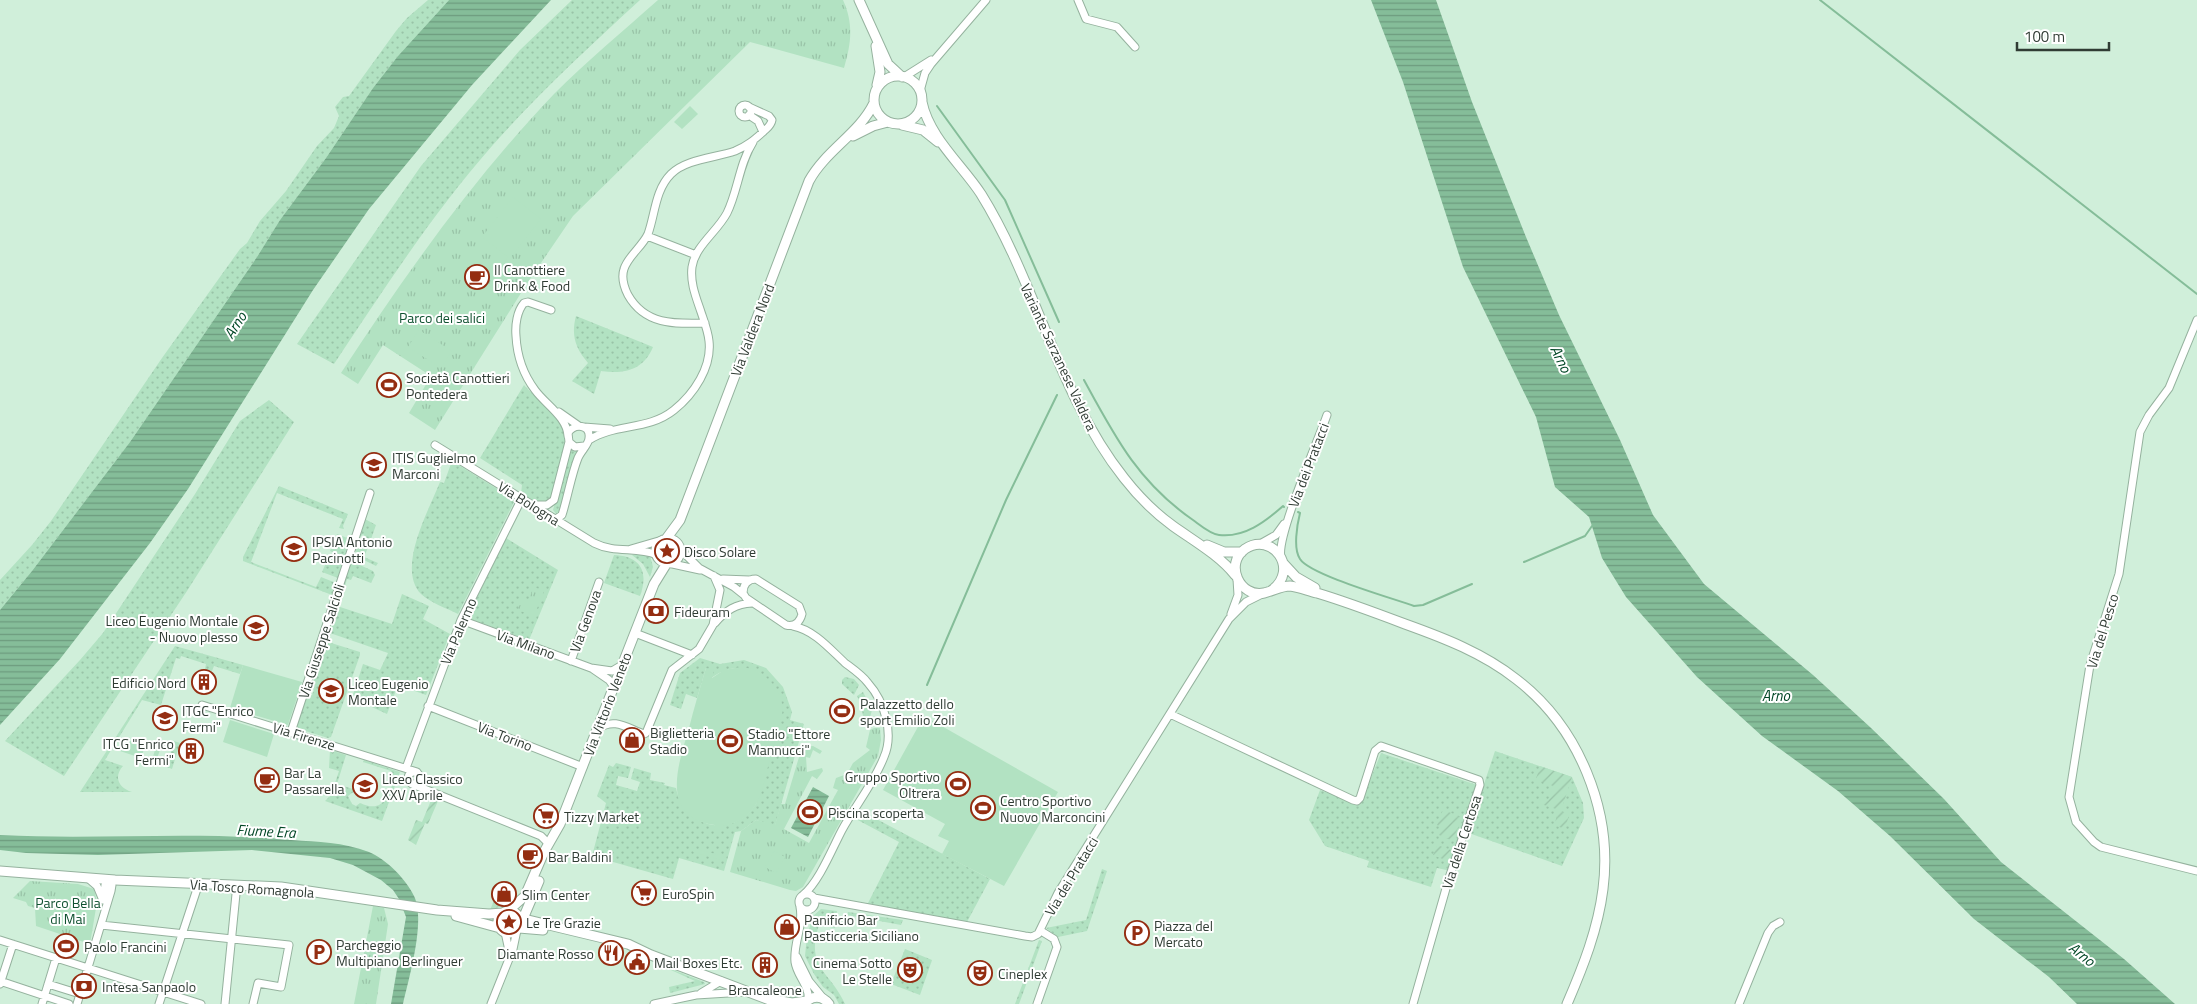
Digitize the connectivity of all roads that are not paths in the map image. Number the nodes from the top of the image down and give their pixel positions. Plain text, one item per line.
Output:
1 (859, 0) edge
2 (986, 0) edge
3 (1078, 0) edge
4 (874, 34) junction
5 (1135, 47) dead end
6 (937, 56) junction
7 (903, 77) junction
8 (876, 88) junction
9 (920, 91) junction
10 (922, 102) junction
11 (874, 103) junction
12 (749, 107) junction
13 (749, 115) junction
14 (888, 122) junction
15 (898, 124) junction
16 (763, 132) junction
17 (753, 142) junction
18 (836, 148) junction
19 (734, 151) junction
20 (951, 154) junction
21 (744, 160) junction
22 (647, 236) junction
23 (696, 255) junction
24 (551, 310) dead end
25 (2197, 320) edge
26 (705, 323) junction
27 (547, 403) junction
28 (1327, 415) dead end
29 (581, 426) junction
30 (626, 429) junction
31 (569, 439) junction
32 (586, 443) junction
33 (435, 444) dead end
34 (370, 494) dead end
35 (555, 496) junction
36 (522, 498) junction
37 (531, 504) junction
38 (564, 508) junction
39 (1289, 515) junction
40 (554, 518) junction
41 (680, 520) junction
42 (570, 528) junction
43 (1192, 539) junction
44 (664, 540) junction
45 (1258, 545) junction
46 (678, 546) junction
47 (628, 550) junction
48 (1242, 552) junction
49 (657, 556) junction
50 (1282, 559) junction
51 (668, 563) junction
52 (705, 572) junction
53 (716, 577) junction
54 (1237, 577) junction
55 (749, 580) junction
56 (599, 582) dead end
57 (654, 584) junction
58 (1269, 591) junction
59 (744, 596) junction
60 (1340, 600) junction
61 (752, 603) junction
62 (802, 614) junction
63 (1229, 618) junction
64 (461, 620) junction
65 (713, 625) junction
66 (793, 626) junction
67 (635, 633) junction
68 (815, 636) junction
69 (692, 655) junction
70 (571, 660) junction
71 (623, 663) junction
72 (591, 668) junction
73 (614, 687) junction
74 (202, 705) dead end
75 (428, 706) junction
76 (1170, 714) junction
77 (598, 729) junction
78 (291, 732) junction
79 (583, 767) junction
80 (406, 768) junction
81 (417, 772) junction
82 (408, 777) junction
83 (412, 784) junction
84 (560, 824) junction
85 (549, 844) junction
86 (0, 871) edge
87 (2197, 871) edge
88 (819, 874) junction
89 (88, 878) junction
90 (108, 880) junction
91 (127, 881) junction
92 (196, 889) dead end
93 (236, 894) dead end
94 (803, 895) junction
95 (106, 898) junction
96 (813, 902) junction
97 (800, 907) junction
98 (437, 910) junction
99 (506, 912) junction
100 (520, 918) junction
101 (1780, 922) dead end
102 (100, 925) junction
103 (801, 926) junction
104 (518, 929) junction
105 (502, 930) junction
106 (1041, 931) junction
107 (182, 933) junction
108 (232, 939) junction
109 (0, 940) edge
110 (13, 944) junction
111 (649, 954) junction
112 (796, 954) junction
113 (56, 958) junction
114 (506, 963) junction
115 (88, 968) junction
116 (702, 974) junction
117 (0, 982) edge
118 (725, 983) junction
119 (48, 984) junction
120 (163, 992) junction
121 (705, 992) junction
122 (752, 992) junction
123 (80, 994) junction
124 (715, 994) junction
125 (696, 995) junction
126 (44, 996) junction
127 (762, 996) junction
128 (806, 1001) edge
129 (826, 1001) edge
130 (667, 1003) edge
131 (42, 1004) edge
132 (69, 1004) edge
133 (76, 1004) edge
134 (159, 1004) edge
135 (201, 1004) edge
136 (225, 1004) edge
137 (253, 1004) edge
138 (491, 1004) edge
139 (654, 1004) edge
140 (780, 1004) edge
141 (1037, 1004) edge
142 (1413, 1004) edge
143 (1567, 1004) edge
144 (1739, 1004) edge

1 - 4 main road
2 - 6 street
3 - 5 street
4 - 7 main road
4 - 8 main road
6 - 7 street
6 - 9 street
7 - 8 main road
7 - 9 main road
8 - 11 main road
9 - 10 main road
10 - 15 main road
10 - 20 main road, Variante Sarzanese Valdera
11 - 14 main road
11 - 18 main road
12 - 13 street
12 - 13 street
12 - 16 street
13 - 16 street
14 - 15 main road
14 - 18 main road
15 - 20 main road, Variante Sarzanese Valdera
16 - 17 street
17 - 19 street
17 - 21 street
18 - 41 main road, Via Valdera Nord
19 - 21 street
19 - 22 street
20 - 43 main road, Variante Sarzanese Valdera
21 - 23 street
22 - 23 street
22 - 26 street
23 - 26 street
24 - 27 street
25 - 87 street, Via del Pesco
26 - 30 street
27 - 29 street
27 - 31 street
28 - 39 street, Via dei Pratacci
29 - 30 street
29 - 31 street
29 - 32 street
30 - 32 street
31 - 32 street
31 - 35 street
32 - 38 street
33 - 36 street, Via Bologna
34 - 78 street, Via Giuseppe Salcioli
35 - 37 street
35 - 40 street
36 - 37 street, Via Bologna
36 - 64 street, Via Palermo
37 - 40 street, Via Bologna
38 - 40 street
38 - 42 street
39 - 45 street, Via dei Pratacci
39 - 50 street, Via dei Pratacci
40 - 42 street, Via Bologna
41 - 44 main road, Via Valdera Nord
41 - 46 main road, Via Valdera Nord
42 - 47 street, Via Bologna
43 - 48 main road, Variante Sarzanese Valdera
43 - 54 main road, Variante Sarzanese Valdera
44 - 46 main road
44 - 47 street, Via Bologna
44 - 49 main road, Via Valdera Nord
45 - 48 main road
45 - 50 main road
46 - 51 main road, Via Valdera Nord
46 - 52 street
47 - 49 street, Via Bologna
48 - 54 main road
49 - 51 main road
49 - 57 main road, Via Vittorio Veneto
50 - 58 main road
50 - 60 main road
51 - 52 street
51 - 57 main road, Via Vittorio Veneto
52 - 53 street
53 - 55 street
53 - 59 street
53 - 65 street
54 - 58 main road
54 - 63 street, Via dei Pratacci
55 - 59 street
55 - 62 street
56 - 70 street, Via Genova
57 - 67 main road, Via Vittorio Veneto
58 - 60 main road
58 - 63 street, Via dei Pratacci
59 - 61 street
60 - 143 main road
61 - 65 street
61 - 66 street
62 - 66 street
62 - 68 street
63 - 76 street, Via dei Pratacci
64 - 70 street, Via Milano
64 - 75 street, Via Palermo
65 - 69 street
66 - 68 street
67 - 69 street
67 - 71 main road, Via Vittorio Veneto
68 - 88 street
69 - 77 street
70 - 72 street, Via Milano
71 - 72 street, Via Milano
71 - 73 main road, Via Vittorio Veneto
72 - 73 street, Via Milano
73 - 77 main road, Via Vittorio Veneto
74 - 78 street, Via Firenze
75 - 79 street, Via Torino
75 - 80 street, Via Palermo
76 - 106 street, Via dei Pratacci
76 - 142 street, Via della Certosa
77 - 79 main road, Via Vittorio Veneto
78 - 80 street, Via Firenze
79 - 84 main road, Via Vittorio Veneto
80 - 81 street, Via Firenze
80 - 82 street
81 - 82 street
81 - 83 street
82 - 83 street
83 - 85 street
84 - 85 main road, Via Vittorio Veneto
84 - 100 main road, Via Vittorio Veneto
85 - 99 main road, Via Vittorio Veneto
86 - 89 main road, Via Tosco Romagnola
88 - 94 street
88 - 96 street
89 - 90 main road, Via Tosco Romagnola
89 - 95 street
90 - 91 main road, Via Tosco Romagnola
90 - 95 street
91 - 95 street
91 - 98 main road, Via Tosco Romagnola
92 - 107 street
93 - 108 street
94 - 96 street
94 - 97 street
95 - 102 street
96 - 97 street
96 - 103 street
96 - 106 street, Via dei Pratacci
97 - 103 street
98 - 99 main road, Via Tosco Romagnola
98 - 105 main road
99 - 100 main road
99 - 105 main road
100 - 104 main road
100 - 111 main road
101 - 144 street
102 - 107 street
102 - 115 street
103 - 112 street
104 - 105 main road
104 - 111 main road
104 - 114 street
105 - 114 street
106 - 141 street
107 - 108 street
107 - 120 street
108 - 136 street
108 - 137 street
109 - 110 street
110 - 113 street
110 - 117 street
111 - 116 main road
112 - 128 street
112 - 129 street
113 - 115 street
113 - 119 street
114 - 138 street
115 - 120 street
115 - 123 street
116 - 118 main road
116 - 121 street
117 - 126 street
118 - 121 street
118 - 122 main road
118 - 124 street
119 - 123 street
119 - 126 street
120 - 134 street
120 - 135 street
121 - 125 street
122 - 124 street
122 - 127 main road
123 - 133 street
124 - 125 street
125 - 130 street
126 - 131 street
126 - 132 street
127 - 128 main road
127 - 140 main road
128 - 129 main road
130 - 139 street

